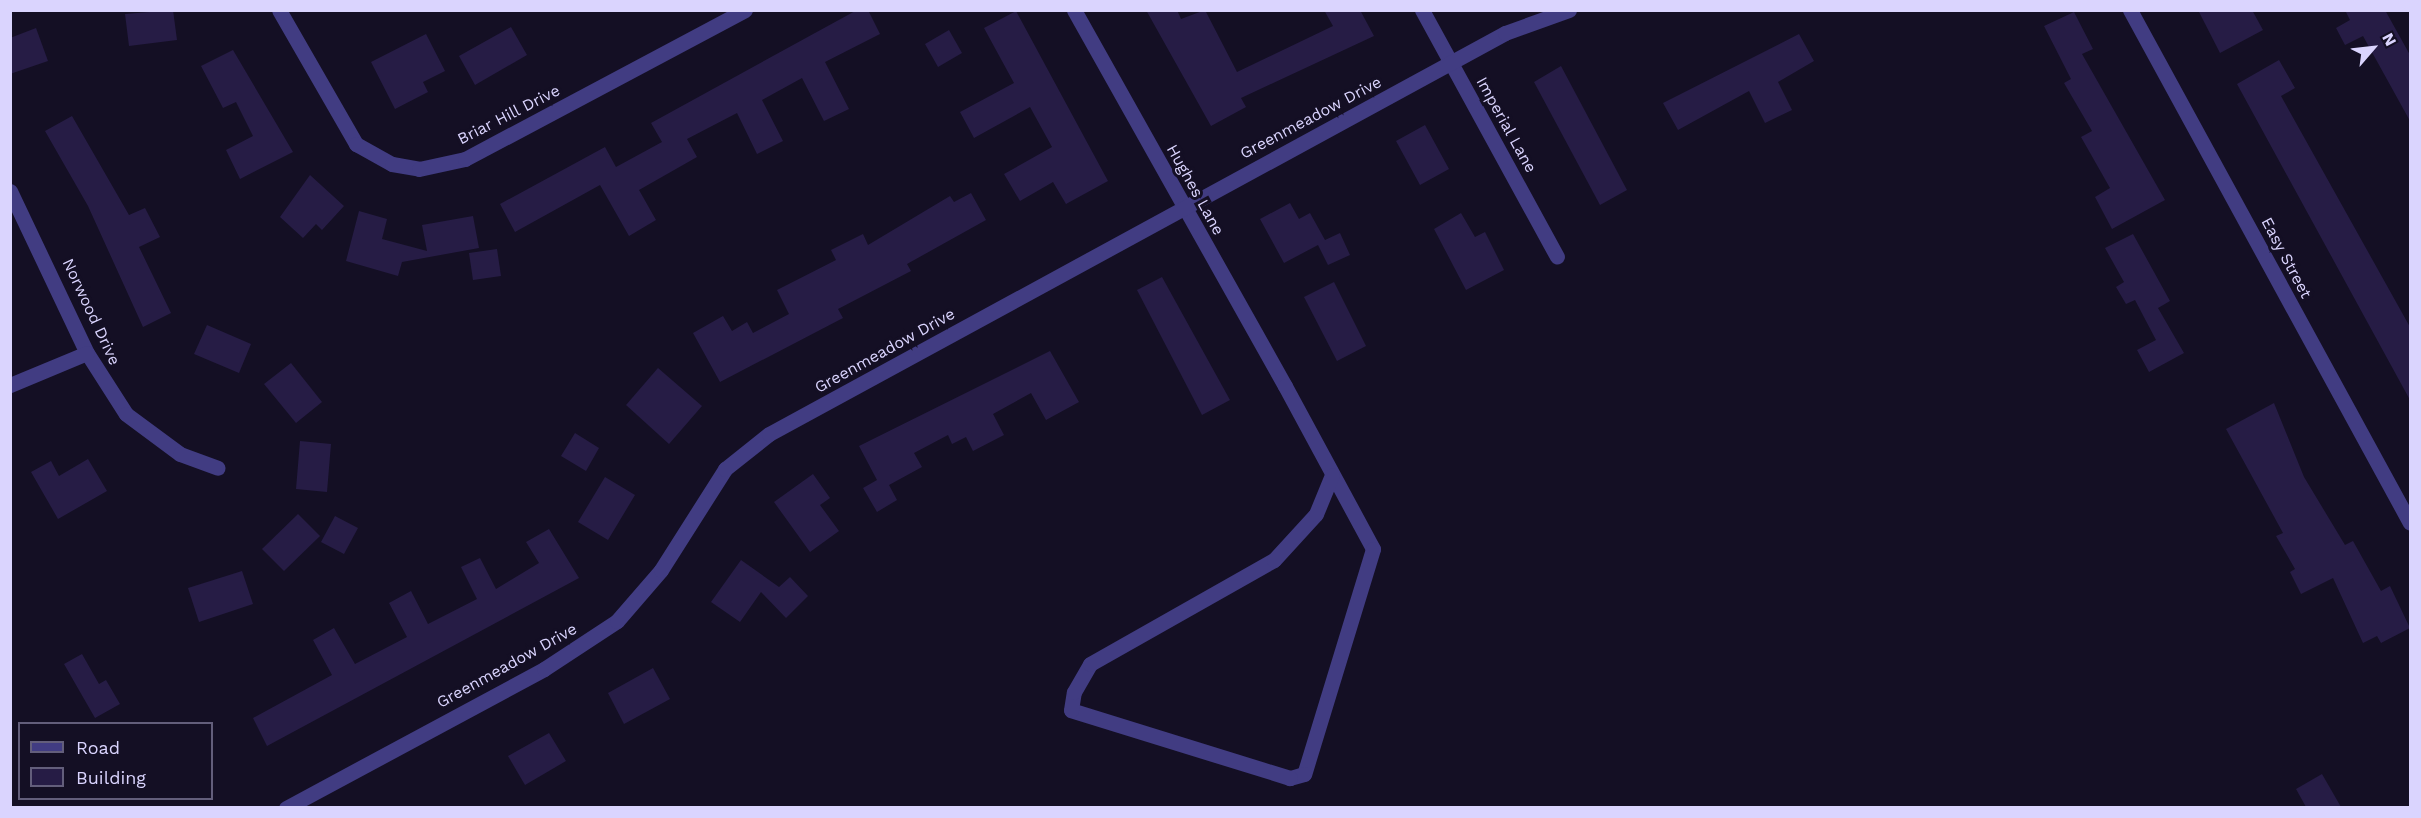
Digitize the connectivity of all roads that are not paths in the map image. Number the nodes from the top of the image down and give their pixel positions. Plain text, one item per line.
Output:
1 (279, 10) edge
2 (745, 10) edge
3 (1074, 10) edge
4 (1422, 10) edge
5 (1569, 10) edge
6 (2130, 10) edge
7 (1451, 64) junction
8 (10, 191) edge
9 (1184, 208) junction
10 (1557, 257) dead end
11 (87, 353) junction
12 (10, 385) edge
13 (218, 468) dead end
14 (1332, 475) junction
15 (2410, 523) edge
16 (286, 807) edge

1 - 2 street, Briar Hill Drive
3 - 9 street, Hughes Lane
4 - 7 street, Imperial Lane
5 - 7 street, Greenmeadow Drive
6 - 15 street, Easy Street
7 - 9 street, Greenmeadow Drive
7 - 10 street, Imperial Lane
8 - 11 street, Norwood Drive
9 - 14 street, Hughes Lane
9 - 16 street, Greenmeadow Drive
11 - 12 street
11 - 13 street, Norwood Drive
14 - 14 street, Hughes Lane

